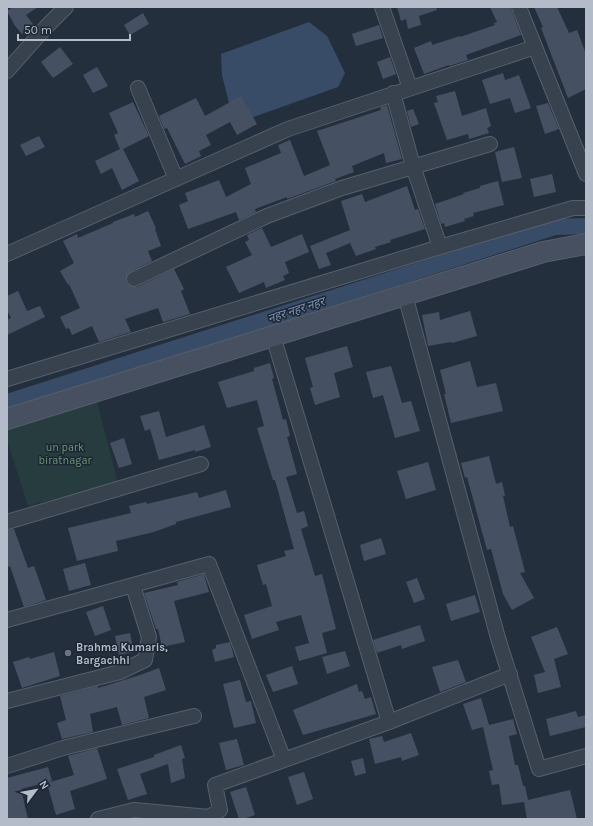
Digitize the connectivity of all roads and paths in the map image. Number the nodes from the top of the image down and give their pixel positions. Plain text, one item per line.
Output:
1 (66, 7) edge
2 (382, 7) edge
3 (519, 7) edge
4 (535, 47) junction
5 (7, 71) edge
6 (138, 88) dead end
7 (410, 88) junction
8 (393, 93) junction
9 (490, 144) dead end
10 (414, 166) junction
11 (586, 174) edge
12 (176, 179) junction
13 (586, 208) edge
14 (586, 244) edge
15 (440, 247) junction
16 (7, 254) edge
17 (134, 279) dead end
18 (405, 295) junction
19 (273, 336) junction
20 (7, 379) edge
21 (7, 419) edge
22 (201, 464) dead end
23 (7, 522) edge
24 (133, 586) junction
25 (7, 620) edge
26 (510, 674) junction
27 (7, 701) edge
28 (194, 716) dead end
29 (389, 722) junction
30 (586, 756) edge
31 (284, 760) junction
32 (7, 766) edge
33 (98, 819) edge

1 - 5 street
2 - 7 street
3 - 4 street
4 - 7 street
4 - 11 street
6 - 12 street
7 - 8 street
8 - 10 street
8 - 12 street
9 - 10 street
10 - 15 street
10 - 17 street
12 - 16 street
13 - 15 street
14 - 18 main road
15 - 20 street
18 - 19 main road
18 - 26 street
19 - 21 main road
19 - 29 street
22 - 23 street
24 - 25 street
24 - 27 street
24 - 31 street
26 - 29 street
26 - 30 street
28 - 32 street
29 - 31 street
31 - 33 street

